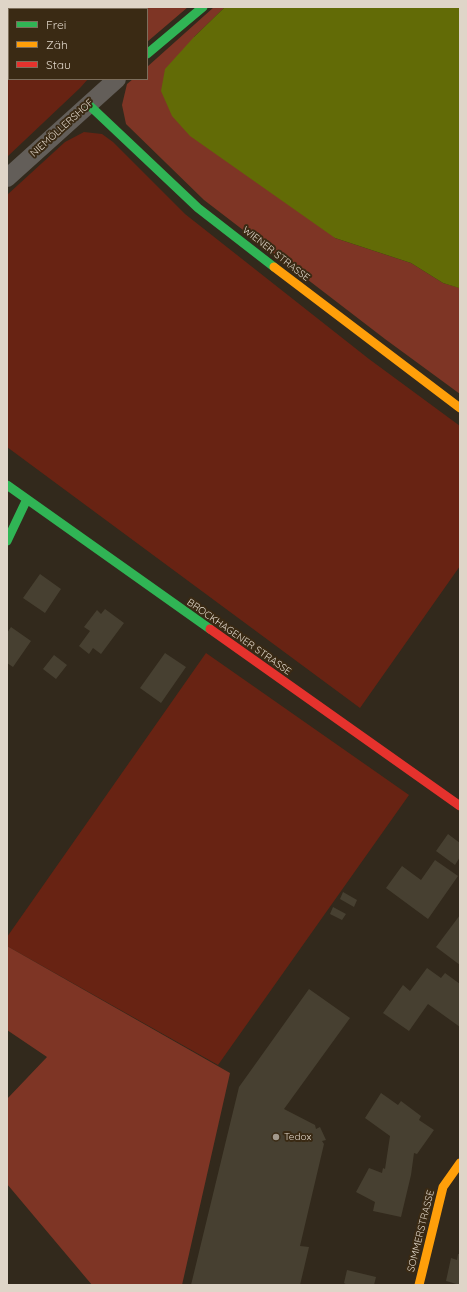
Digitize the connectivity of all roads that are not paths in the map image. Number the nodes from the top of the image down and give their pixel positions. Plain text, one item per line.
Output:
1 (203, 7) edge
2 (148, 53) edge
3 (116, 80) edge
4 (89, 104) junction
5 (7, 178) edge
6 (460, 408) edge
7 (7, 484) edge
8 (27, 499) junction
9 (7, 541) edge
10 (460, 806) edge
11 (460, 1163) edge
12 (419, 1285) edge

1 - 2 street
3 - 4 street, NIEMÖLLERSHOF
4 - 5 street, NIEMÖLLERSHOF
4 - 6 street, WIENER STRASSE
7 - 8 street, BROCKHAGENER STRASSE
8 - 9 street
8 - 10 street, BROCKHAGENER STRASSE
11 - 12 street, SOMMERSTRASSE

